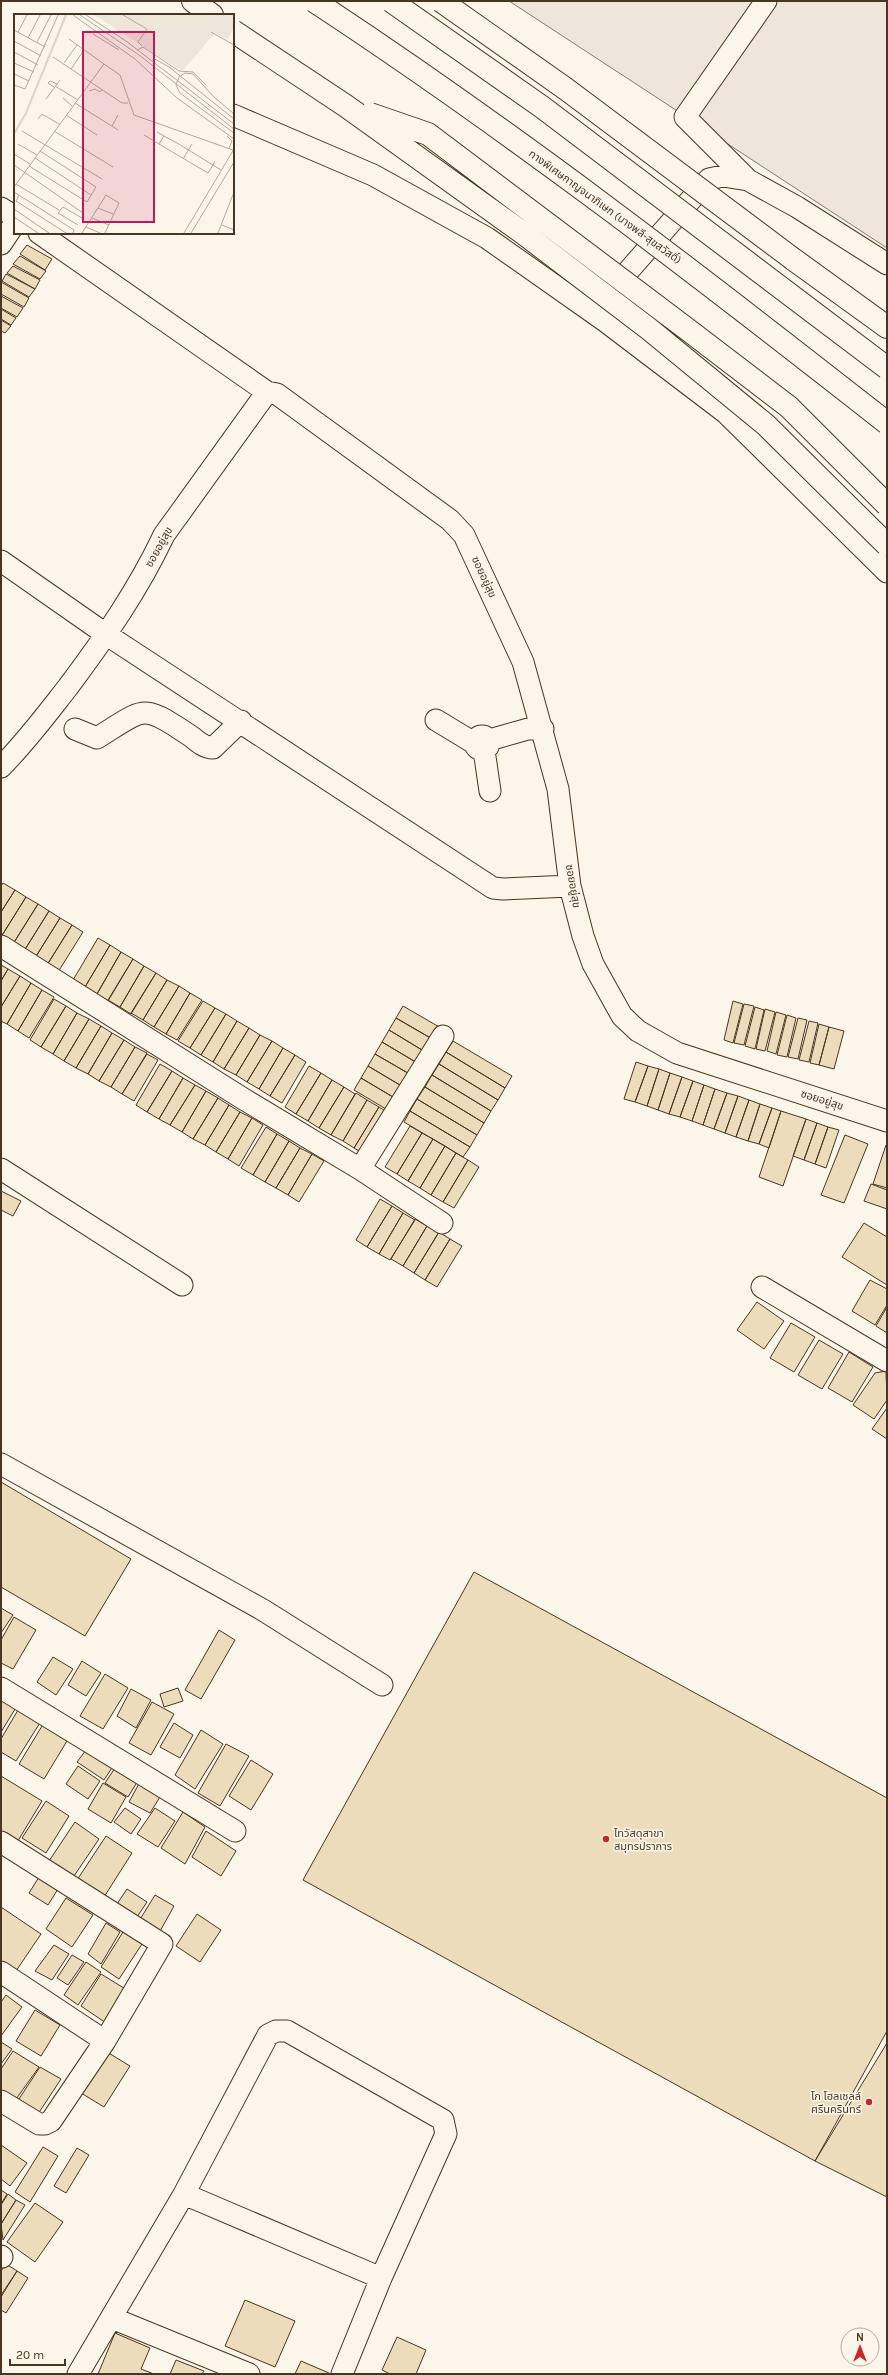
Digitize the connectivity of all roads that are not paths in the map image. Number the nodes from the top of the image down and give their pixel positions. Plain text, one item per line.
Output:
1 (193, 1) edge
2 (314, 1) edge
3 (391, 1) edge
4 (440, 1) edge
5 (766, 1) edge
6 (211, 14) edge
7 (234, 32) edge
8 (346, 106) junction
9 (234, 115) edge
10 (748, 180) junction
11 (1, 208) edge
12 (14, 216) edge
13 (14, 224) edge
14 (40, 234) edge
15 (1, 244) edge
16 (887, 264) edge
17 (592, 312) junction
18 (883, 323) edge
19 (887, 368) edge
20 (267, 392) junction
21 (887, 423) edge
22 (887, 505) edge
23 (887, 545) edge
24 (1, 561) edge
25 (887, 572) edge
26 (107, 635) junction
27 (436, 720) dead end
28 (241, 721) junction
29 (542, 728) junction
30 (75, 729) dead end
31 (482, 744) junction
32 (1, 767) edge
33 (490, 791) dead end
34 (570, 886) junction
35 (1, 946) edge
36 (443, 1036) dead end
37 (887, 1121) edge
38 (1, 1169) edge
39 (360, 1169) junction
40 (442, 1224) dead end
41 (182, 1285) dead end
42 (762, 1287) dead end
43 (887, 1361) edge
44 (1, 1464) edge
45 (382, 1685) dead end
46 (1, 1688) edge
47 (235, 1830) dead end
48 (1, 1842) edge
49 (1, 1972) edge
50 (106, 2041) junction
51 (1, 2101) edge
52 (184, 2194) junction
53 (381, 2278) junction
54 (112, 2318) junction
55 (78, 2374) edge
56 (249, 2374) edge
57 (342, 2374) edge

1 - 6 highway
2 - 21 highway, ทางพิเศษกาญจนาภิเษก (บางพลี-สุขสวัสดิ์), bridge
3 - 19 highway, bridge
4 - 18 highway, bridge
5 - 10 street
7 - 8 highway, bridge
8 - 22 highway, bridge
8 - 23 highway, bridge
9 - 17 street
10 - 16 street
10 - 17 street
11 - 12 street
13 - 15 street
14 - 20 street
17 - 25 street
20 - 26 street, ซอยอยู่สุข
20 - 29 street, ซอยอยู่สุข
24 - 26 street
26 - 28 street
26 - 32 street, ซอยอยู่สุข
27 - 31 street
28 - 30 street
28 - 34 street
29 - 31 street
29 - 34 street, ซอยอยู่สุข
31 - 33 street
34 - 37 street, ซอยอยู่สุข
35 - 39 street
36 - 39 street
38 - 41 street
39 - 40 street
42 - 43 street
44 - 45 street
46 - 47 street
48 - 50 street
49 - 50 street
50 - 51 street
52 - 53 street
52 - 53 street
52 - 54 street
53 - 57 street
54 - 55 street
54 - 56 street

